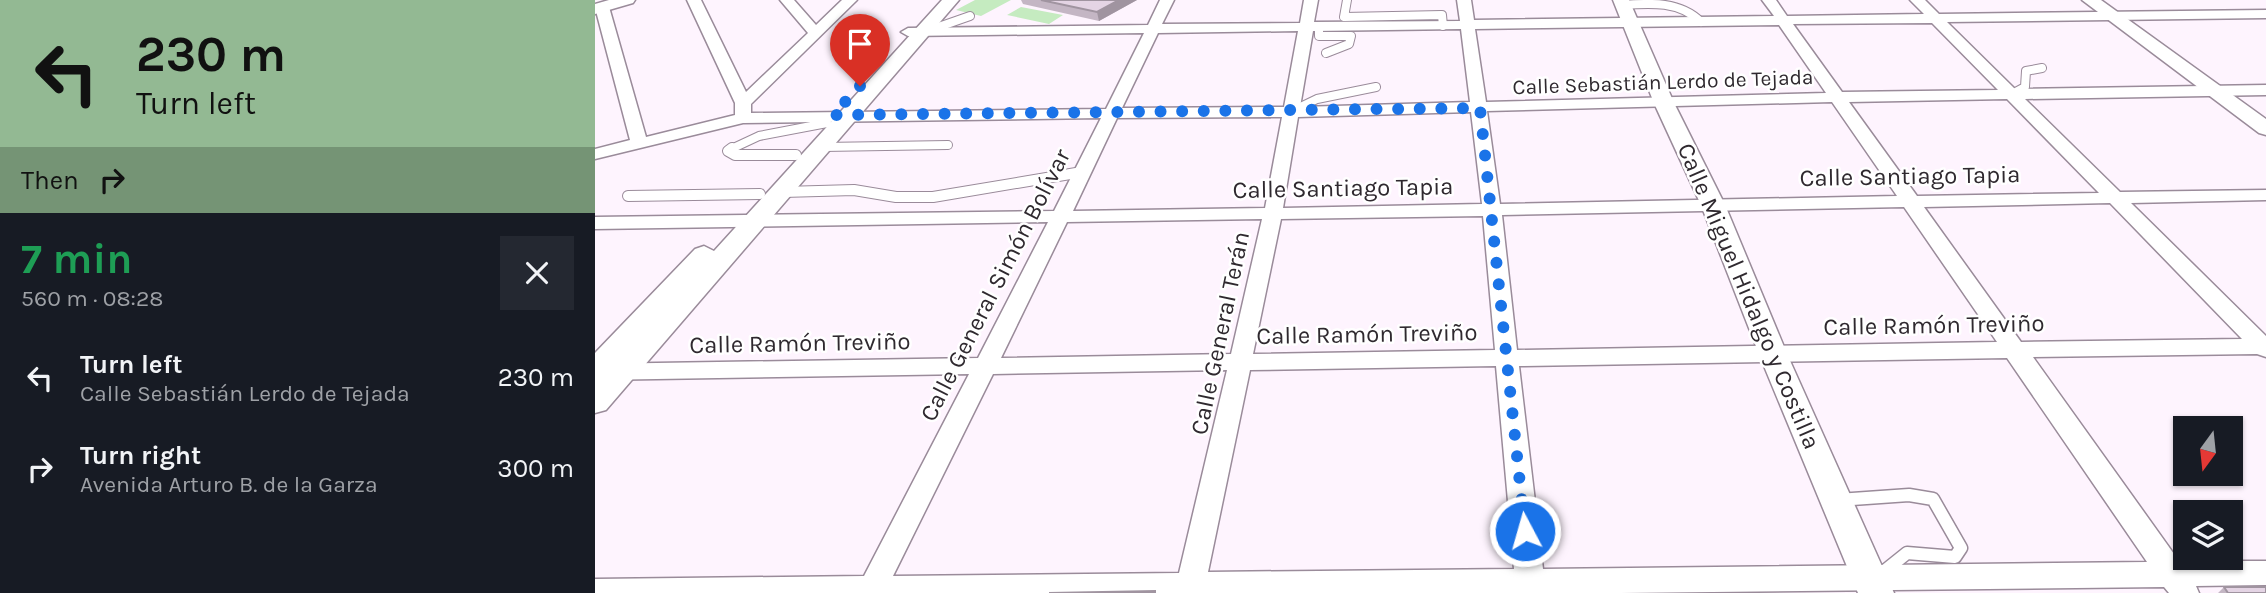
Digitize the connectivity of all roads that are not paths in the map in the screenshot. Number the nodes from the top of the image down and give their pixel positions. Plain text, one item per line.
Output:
1 (627, 0) edge
2 (694, 0) edge
3 (787, 0) edge
4 (850, 0) edge
5 (936, 0) edge
6 (951, 0) edge
7 (1167, 0) edge
8 (1311, 0) edge
9 (1347, 0) edge
10 (1464, 0) edge
11 (1769, 0) edge
12 (1917, 0) edge
13 (2089, 0) edge
14 (2243, 0) edge
15 (599, 8) edge
16 (1625, 9) edge
17 (2266, 14) edge
18 (970, 16) dead end
19 (2112, 16) junction
20 (1937, 19) junction
21 (1784, 21) junction
22 (1701, 22) junction
23 (1443, 26) junction
24 (1467, 26) junction
25 (1312, 28) junction
26 (1151, 30) junction
27 (916, 31) junction
28 (815, 32) junction
29 (1326, 52) dead end
30 (2042, 68) dead end
31 (1376, 87) dead end
32 (2266, 90) edge
33 (2214, 91) junction
34 (2012, 94) junction
35 (1839, 97) junction
36 (1664, 103) junction
37 (1480, 108) junction
38 (743, 111) junction
39 (1290, 112) junction
40 (1111, 114) junction
41 (833, 125) junction
42 (2266, 129) edge
43 (639, 143) junction
44 (948, 145) dead end
45 (595, 154) edge
46 (796, 155) junction
47 (1082, 172) junction
48 (772, 193) junction
49 (2266, 195) edge
50 (628, 196) dead end
51 (2113, 197) junction
52 (1912, 201) junction
53 (1713, 205) junction
54 (1492, 210) junction
55 (1273, 214) junction
56 (1061, 216) junction
57 (746, 221) junction
58 (595, 223) edge
59 (2265, 347) edge
60 (2015, 350) junction
61 (1773, 354) junction
62 (1508, 358) junction
63 (1238, 362) junction
64 (984, 366) junction
65 (595, 371) edge
66 (622, 372) junction
67 (595, 402) edge
68 (1836, 500) junction
69 (2266, 573) edge
70 (2178, 583) edge
71 (1873, 585) edge
72 (1531, 587) edge
73 (1190, 589) edge
74 (871, 591) edge
75 (595, 592) edge
76 (650, 592) edge

1 - 15 street
2 - 38 street
3 - 28 street
4 - 28 street
5 - 27 street
6 - 27 street
7 - 26 street, Calle General Simón Bolívar
8 - 25 street, Calle General Terán
9 - 23 lane
10 - 24 street
11 - 21 street
12 - 20 street
13 - 19 street
14 - 17 street
15 - 43 street
16 - 22 street
16 - 22 lane
16 - 24 street
16 - 36 street, Calle Miguel Hidalgo y Costilla
17 - 19 street
18 - 27 lane
19 - 20 street
19 - 33 street
20 - 21 street
20 - 34 street
21 - 22 street
21 - 35 street
23 - 24 street
23 - 25 street
24 - 37 street
25 - 26 street
25 - 29 lane
25 - 39 street, Calle General Terán
26 - 27 street
26 - 40 street, Calle General Simón Bolívar
27 - 41 street
28 - 38 street
30 - 34 lane
31 - 39 lane
32 - 33 street, Calle Sebastián Lerdo de Tejada
33 - 34 street, Calle Sebastián Lerdo de Tejada
33 - 42 street
34 - 35 street, Calle Sebastián Lerdo de Tejada
34 - 51 street
35 - 36 street, Calle Sebastián Lerdo de Tejada
35 - 52 street
36 - 37 street, Calle Sebastián Lerdo de Tejada
36 - 53 street, Calle Miguel Hidalgo y Costilla
37 - 39 street, Calle Sebastián Lerdo de Tejada
37 - 54 street
38 - 41 street, Calle Sebastián Lerdo de Tejada
38 - 43 street, Calle Sebastián Lerdo de Tejada
39 - 40 street, Calle Sebastián Lerdo de Tejada
39 - 55 street, Calle General Terán
40 - 41 street, Calle Sebastián Lerdo de Tejada
40 - 47 street, Calle General Simón Bolívar
41 - 44 lane
41 - 46 street
41 - 46 lane
41 - 48 street
43 - 45 street, Calle Sebastián Lerdo de Tejada
46 - 48 street
47 - 48 lane
47 - 56 street, Calle General Simón Bolívar
48 - 50 lane
48 - 57 street
49 - 51 street, Calle Santiago Tapia
51 - 52 street, Calle Santiago Tapia
51 - 59 street
52 - 53 street, Calle Santiago Tapia
52 - 60 street
53 - 54 street, Calle Santiago Tapia
53 - 61 street, Calle Miguel Hidalgo y Costilla
54 - 55 street, Calle Santiago Tapia
54 - 62 street
55 - 56 street, Calle Santiago Tapia
55 - 63 street, Calle General Terán
56 - 57 street, Calle Santiago Tapia
56 - 64 street, Calle General Simón Bolívar
57 - 58 street, Calle Santiago Tapia
57 - 65 street
57 - 66 street
59 - 60 street, Calle Ramón Treviño
60 - 61 street, Calle Ramón Treviño
60 - 70 street
61 - 62 street, Calle Ramón Treviño
61 - 68 street, Calle Miguel Hidalgo y Costilla
62 - 63 street, Calle Ramón Treviño
62 - 72 street
63 - 64 street, Calle Ramón Treviño
63 - 73 street, Calle General Terán
64 - 66 street, Calle Ramón Treviño
64 - 74 street, Calle General Simón Bolívar
65 - 66 street, Calle Ramón Treviño
66 - 67 street
68 - 71 street, Calle Miguel Hidalgo y Costilla
68 - 71 lane
69 - 70 street
70 - 71 street
71 - 72 street
72 - 73 street
73 - 74 street
74 - 76 street
75 - 76 street

